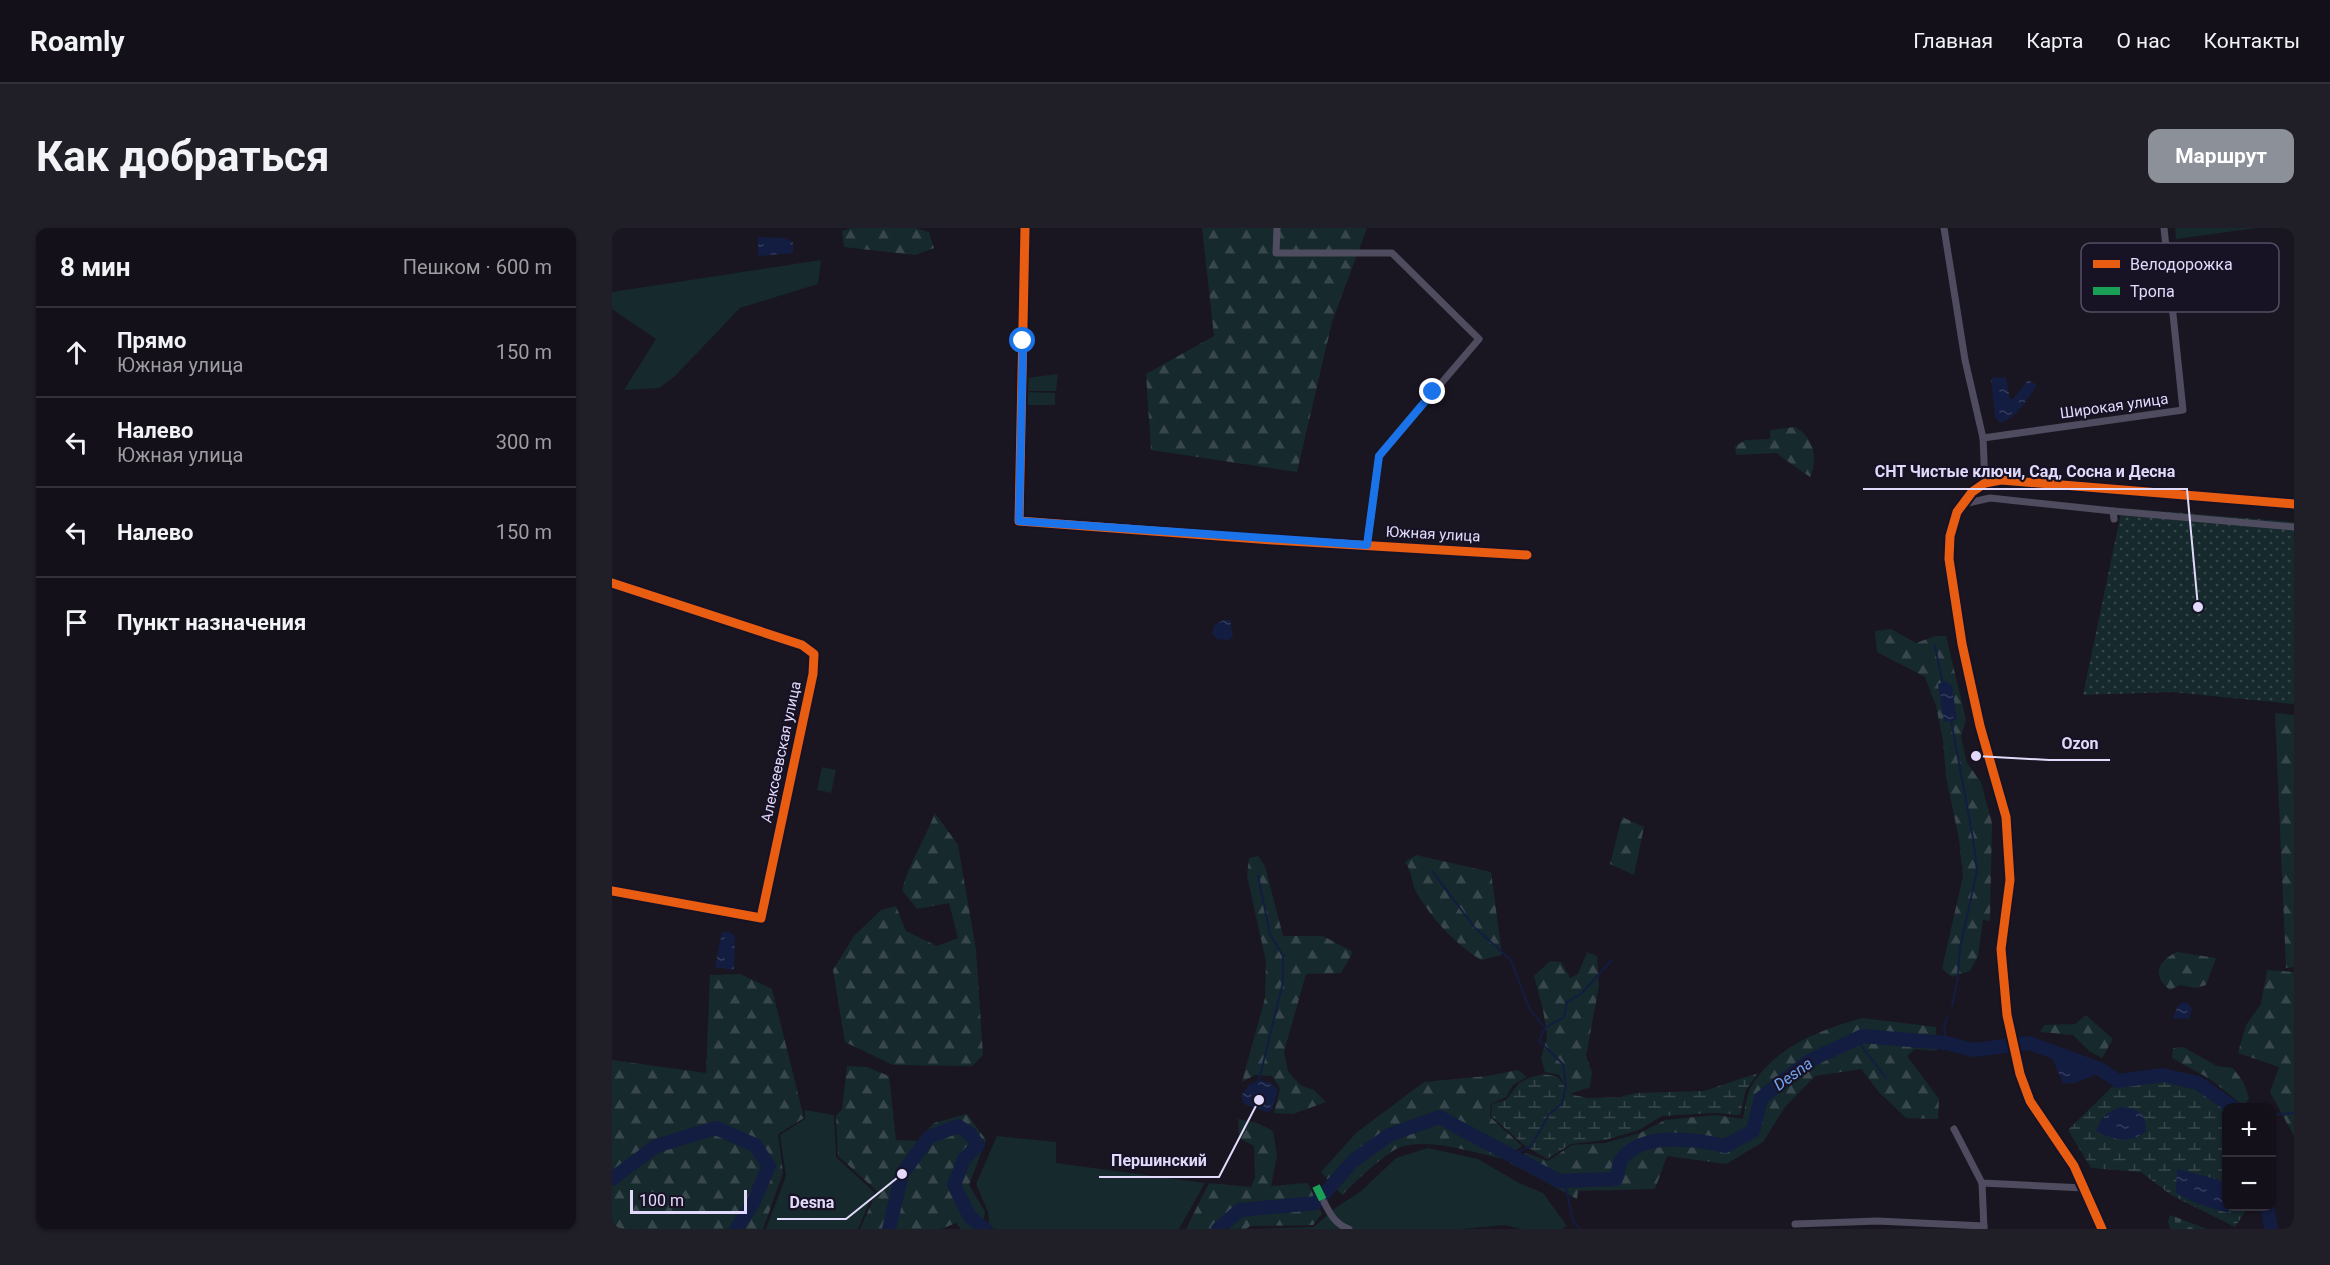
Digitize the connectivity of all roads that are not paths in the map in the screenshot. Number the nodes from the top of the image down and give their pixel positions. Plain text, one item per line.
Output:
1 (1025, 228) edge
2 (1277, 228) edge
3 (1944, 228) edge
4 (2164, 228) edge
5 (2166, 243) edge
6 (2173, 312) edge
7 (1983, 438) junction
8 (1985, 483) junction
9 (1963, 504) junction
10 (2294, 504) edge
11 (2294, 527) edge
12 (1367, 545) junction
13 (1527, 555) dead end
14 (612, 583) edge
15 (612, 891) edge
16 (1954, 1130) dead end
17 (1982, 1183) junction
18 (2084, 1188) junction
19 (1324, 1202) dead end
20 (1795, 1224) dead end
21 (1984, 1228) edge
22 (1349, 1229) edge
23 (2102, 1229) edge

1 - 12 street, Южная улица
2 - 12 street
3 - 7 street
4 - 5 street, Широкая улица
6 - 7 street, Широкая улица
7 - 8 street
8 - 9 street
8 - 10 street
9 - 11 street
9 - 18 street
12 - 13 street, Южная улица
14 - 15 street, Алексеевская улица
16 - 17 street
17 - 18 street
17 - 21 street
18 - 23 street
19 - 22 street
20 - 21 street

